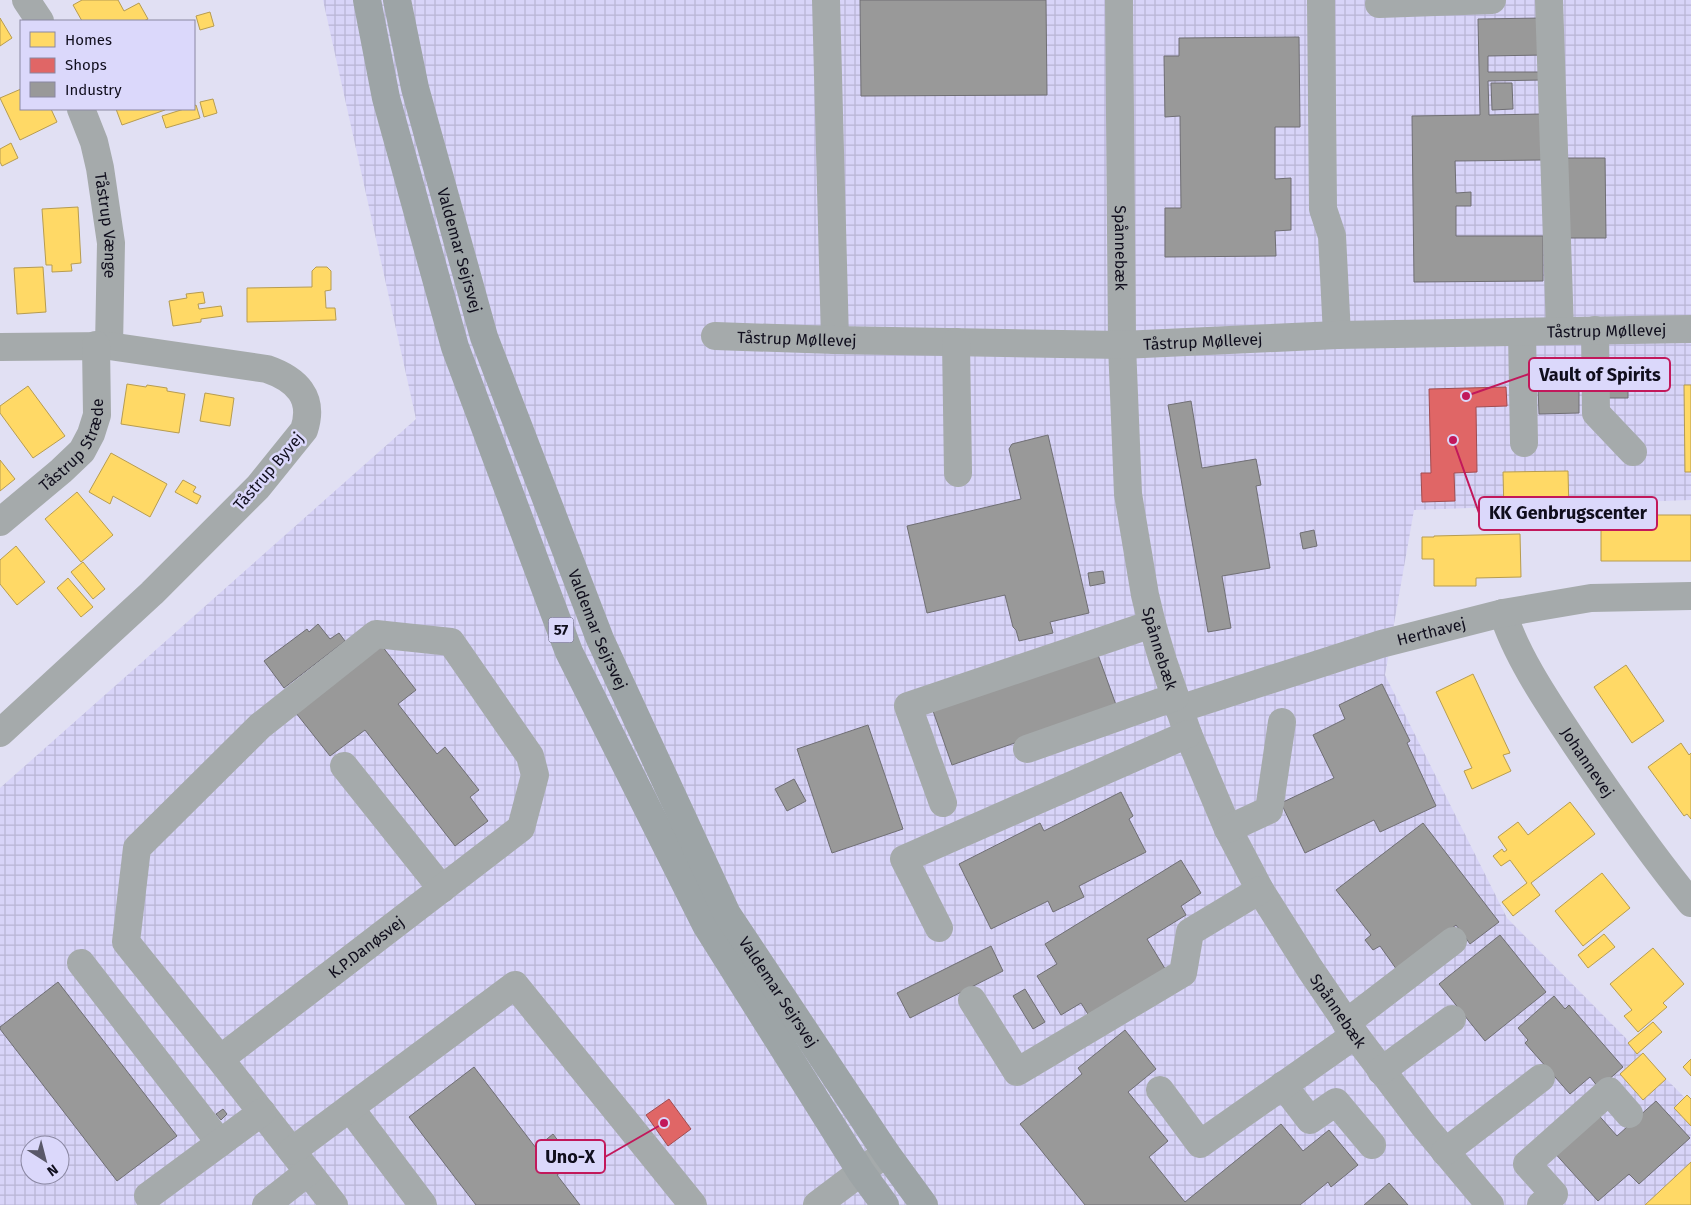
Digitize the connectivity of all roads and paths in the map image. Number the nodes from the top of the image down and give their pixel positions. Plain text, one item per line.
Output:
1 (26, 0) edge
2 (367, 0) edge
3 (397, 0) edge
4 (826, 0) edge
5 (1119, 0) edge
6 (1321, 0) edge
7 (1492, 0) edge
8 (1549, 0) edge
9 (1379, 4) dead end
10 (39, 20) edge
11 (81, 110) edge
12 (1691, 329) edge
13 (1595, 330) junction
14 (1560, 331) junction
15 (1522, 332) junction
16 (1337, 335) junction
17 (714, 336) dead end
18 (835, 340) junction
19 (956, 342) junction
20 (1122, 345) junction
21 (103, 346) junction
22 (0, 347) edge
23 (1524, 443) dead end
24 (1633, 452) dead end
25 (958, 472) dead end
26 (0, 522) edge
27 (1691, 596) edge
28 (1503, 613) junction
29 (1152, 624) junction
30 (1181, 714) junction
31 (1282, 722) dead end
32 (0, 733) edge
33 (1028, 749) dead end
34 (344, 766) dead end
35 (943, 803) dead end
36 (1228, 829) junction
37 (442, 889) junction
38 (1260, 890) junction
39 (1691, 903) edge
40 (939, 928) dead end
41 (1453, 941) dead end
42 (81, 963) dead end
43 (972, 1000) dead end
44 (1452, 1018) dead end
45 (1350, 1029) junction
46 (220, 1059) junction
47 (1382, 1071) junction
48 (1541, 1078) dead end
49 (1283, 1085) junction
50 (1160, 1090) dead end
51 (350, 1108) junction
52 (262, 1112) junction
53 (1629, 1114) dead end
54 (220, 1143) junction
55 (1372, 1146) dead end
56 (292, 1151) junction
57 (886, 1152) junction
58 (1446, 1152) junction
59 (308, 1172) junction
60 (860, 1172) junction
61 (148, 1196) dead end
62 (266, 1205) edge
63 (334, 1205) edge
64 (423, 1205) edge
65 (693, 1205) edge
66 (816, 1205) edge
67 (885, 1205) edge
68 (924, 1205) edge
69 (1490, 1205) edge
70 (1541, 1205) edge

1 - 10 street
2 - 60 main road, Valdemar Sejrsvej / 57
3 - 57 main road, Valdemar Sejrsvej / 57
4 - 18 street
5 - 20 street, Spånnebæk
6 - 16 street
7 - 9 street
8 - 14 street
11 - 21 street, Tåstrup Vænge
12 - 13 street, Tåstrup Møllevej
13 - 14 street, Tåstrup Møllevej
13 - 24 street
14 - 15 street, Tåstrup Møllevej
15 - 16 street, Tåstrup Møllevej
15 - 23 street
16 - 20 street, Tåstrup Møllevej
17 - 18 street, Tåstrup Møllevej
18 - 19 street, Tåstrup Møllevej
19 - 20 street, Tåstrup Møllevej
19 - 25 street
20 - 29 street, Spånnebæk
21 - 22 street, Tåstrup Byvej
21 - 26 street, Tåstrup Stræde
21 - 32 street, Tåstrup Byvej
27 - 28 street, Herthavej
28 - 30 street, Herthavej
28 - 39 street, Johannevej
29 - 30 street, Spånnebæk
29 - 35 street
30 - 33 street
30 - 36 street, Spånnebæk
30 - 40 street
31 - 36 street
34 - 37 street
36 - 38 street, Spånnebæk
37 - 46 street, K.P.Danøsvej
37 - 46 street, K.P.Danøsvej
38 - 43 street
38 - 45 street, Spånnebæk
41 - 45 street
42 - 54 street
44 - 47 street
45 - 47 street, Spånnebæk
45 - 49 street
46 - 52 street
47 - 58 street, Spånnebæk
48 - 58 street
49 - 50 street
49 - 55 street
51 - 56 street
51 - 64 street
51 - 65 street
52 - 54 street
52 - 56 street
53 - 70 street
54 - 61 street
56 - 59 street
57 - 60 street
57 - 68 main road, Valdemar Sejrsvej / 57
58 - 69 street, Spånnebæk
59 - 62 street
59 - 63 street
60 - 66 street
60 - 67 main road, Valdemar Sejrsvej / 57

